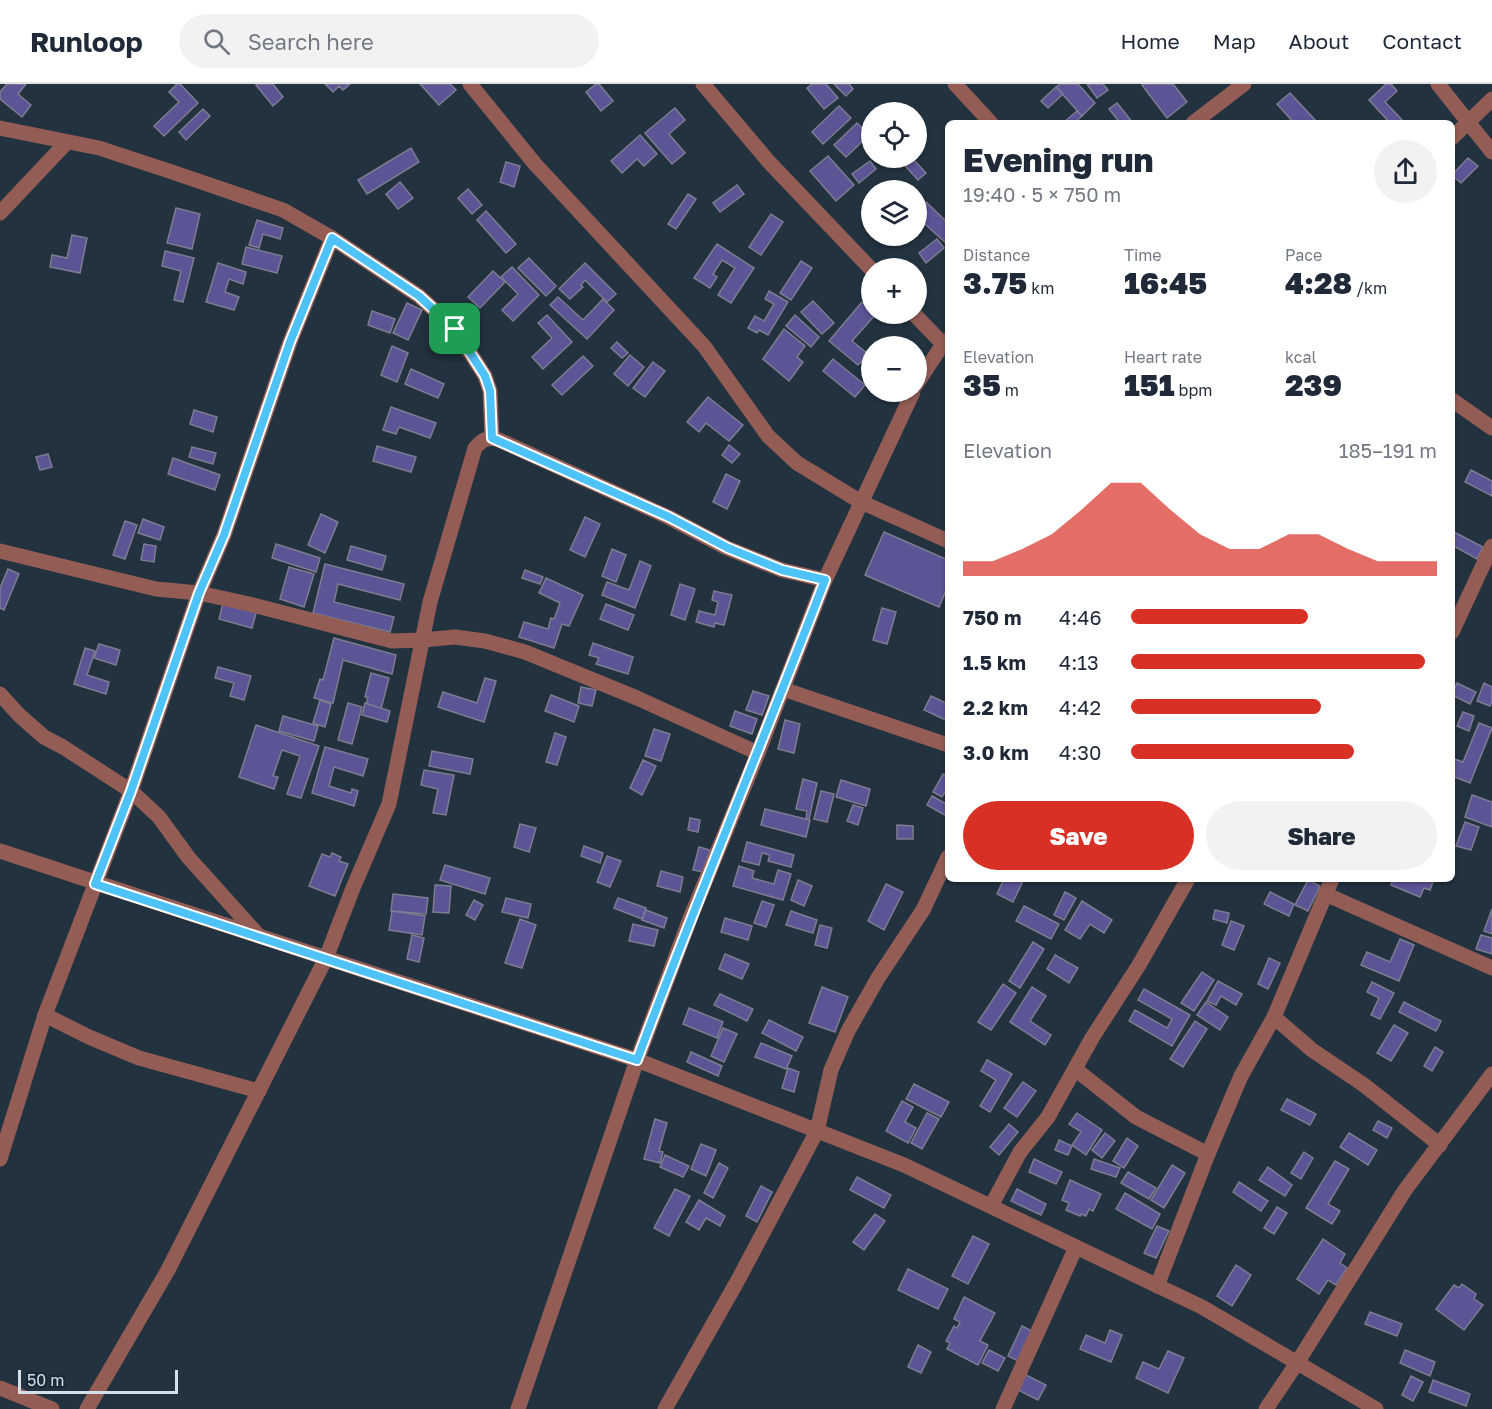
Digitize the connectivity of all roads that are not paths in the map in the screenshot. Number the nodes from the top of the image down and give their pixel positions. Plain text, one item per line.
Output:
1 (471, 84) edge
2 (703, 84) edge
3 (955, 84) edge
4 (1244, 84) edge
5 (1438, 84) edge
6 (1492, 99) edge
7 (988, 120) edge
8 (1197, 120) edge
9 (1469, 123) junction
10 (0, 128) edge
11 (1455, 135) edge
12 (68, 141) junction
13 (1492, 152) edge
14 (0, 213) edge
15 (332, 238) junction
16 (861, 259) edge
17 (925, 324) edge
18 (945, 342) edge
19 (927, 369) edge
20 (908, 402) edge
21 (1455, 402) edge
22 (1492, 428) edge
23 (492, 438) junction
24 (861, 502) junction
25 (945, 540) edge
26 (1492, 546) edge
27 (0, 551) edge
28 (1492, 576) edge
29 (825, 580) junction
30 (1477, 580) junction
31 (199, 593) junction
32 (1455, 626) edge
33 (423, 640) junction
34 (783, 689) junction
35 (0, 694) edge
36 (945, 744) edge
37 (759, 753) junction
38 (131, 791) junction
39 (0, 851) edge
40 (945, 863) edge
41 (1186, 882) edge
42 (1330, 882) edge
43 (95, 884) junction
44 (1324, 894) junction
45 (259, 936) junction
46 (326, 958) junction
47 (1492, 968) edge
48 (45, 1015) junction
49 (1274, 1017) junction
50 (637, 1060) junction
51 (1075, 1069) junction
52 (1492, 1074) edge
53 (259, 1091) junction
54 (817, 1131) junction
55 (1440, 1145) junction
56 (1208, 1154) junction
57 (0, 1159) edge
58 (991, 1206) junction
59 (1076, 1247) junction
60 (1157, 1286) junction
61 (1298, 1364) junction
62 (0, 1389) edge
63 (52, 1409) edge
64 (87, 1409) edge
65 (518, 1409) edge
66 (665, 1409) edge
67 (1003, 1409) edge
68 (1266, 1409) edge
69 (1376, 1409) edge

1 - 24 street
2 - 16 street
3 - 7 street
4 - 8 street
5 - 9 street
6 - 9 street
9 - 11 street
9 - 13 street
10 - 12 street
12 - 14 street
12 - 15 street
15 - 23 street
15 - 31 street
17 - 18 street
18 - 19 street
20 - 24 street
21 - 22 street
23 - 29 street
23 - 33 street
24 - 25 street
24 - 29 street
26 - 30 street
27 - 31 street
28 - 30 street
29 - 34 street
30 - 32 street
31 - 33 street
31 - 38 street
33 - 37 street
33 - 46 street
34 - 36 street
34 - 37 street
35 - 38 street
37 - 50 street
38 - 43 street
38 - 45 street
39 - 43 street
40 - 54 street
41 - 51 street
42 - 44 street
43 - 45 street
43 - 48 street
44 - 47 street
44 - 49 street
45 - 46 street
46 - 50 street
46 - 53 street
48 - 53 street
48 - 57 street
49 - 55 street
49 - 56 street
50 - 54 street
50 - 65 street
51 - 56 street
51 - 58 street
52 - 55 street
53 - 64 street
54 - 58 street
54 - 66 street
55 - 61 street
56 - 60 street
58 - 59 street
59 - 60 street
59 - 67 street
60 - 61 street
61 - 68 street
61 - 69 street
62 - 63 street

